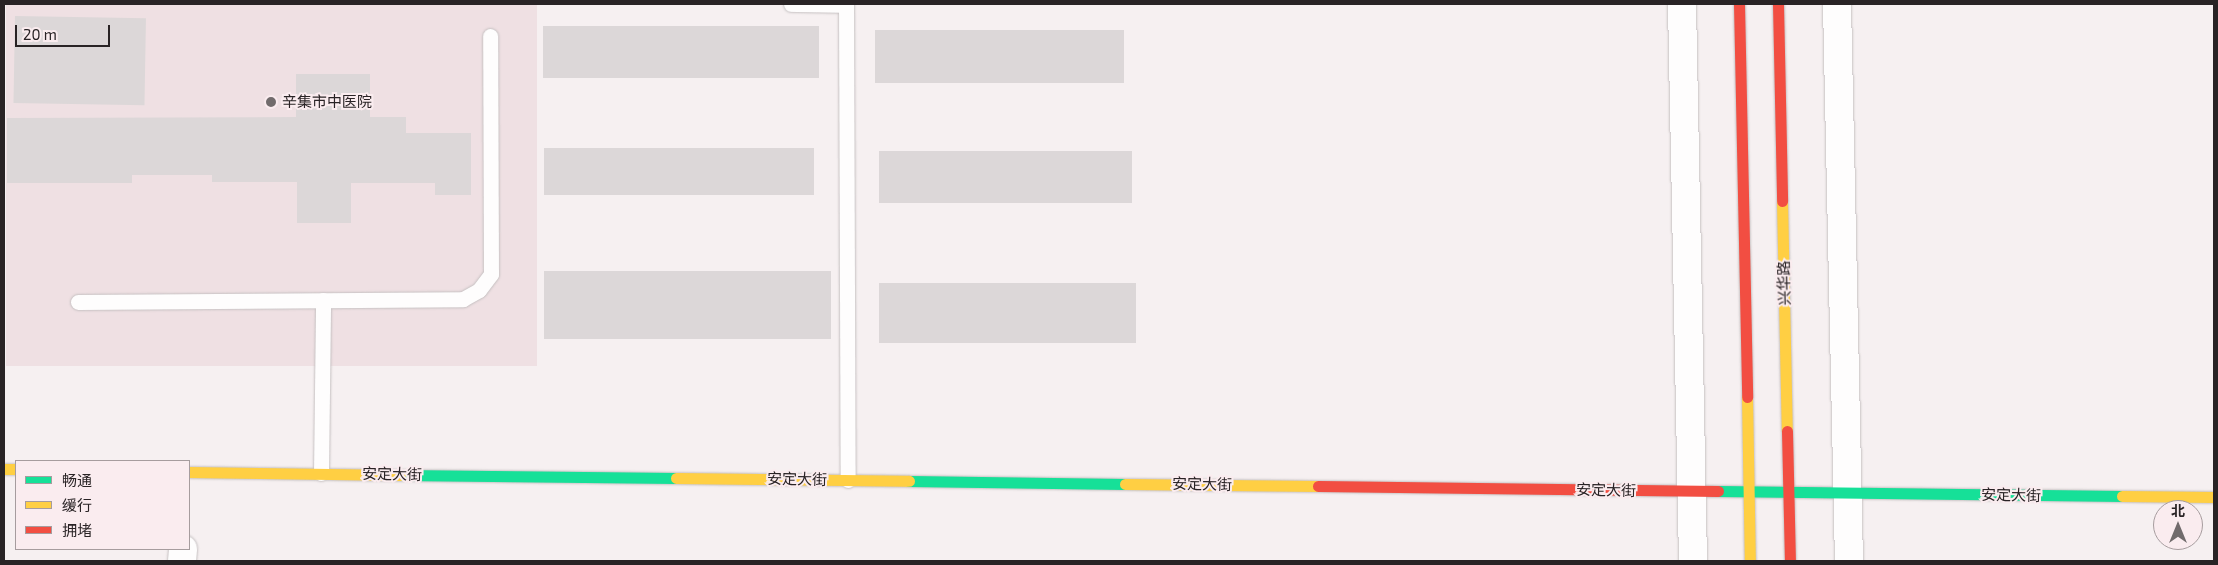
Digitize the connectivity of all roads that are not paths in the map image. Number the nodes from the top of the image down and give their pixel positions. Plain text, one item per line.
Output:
1 (791, 4) edge
2 (846, 4) edge
3 (1682, 4) edge
4 (1739, 4) edge
5 (1778, 4) edge
6 (1837, 4) edge
7 (490, 36) dead end
8 (323, 300) junction
9 (78, 302) dead end
10 (190, 472) edge
11 (321, 473) junction
12 (848, 480) junction
13 (1692, 491) junction
14 (1749, 491) junction
15 (1789, 492) junction
16 (1847, 493) junction
17 (2214, 497) edge
18 (1693, 561) edge
19 (1750, 561) edge
20 (1790, 561) edge
21 (1849, 561) edge

1 - 2 lane
2 - 12 lane
3 - 13 street
4 - 14 street
5 - 15 street, 兴华路
6 - 16 street
7 - 8 lane
8 - 9 lane
8 - 11 lane
10 - 11 street, 安定大街
11 - 12 street, 安定大街
12 - 13 street, 安定大街
13 - 14 street, 安定大街
13 - 18 street
14 - 15 street, 安定大街
14 - 19 street
15 - 16 street, 安定大街
15 - 20 street, 兴华路
16 - 17 street, 安定大街
16 - 21 street

